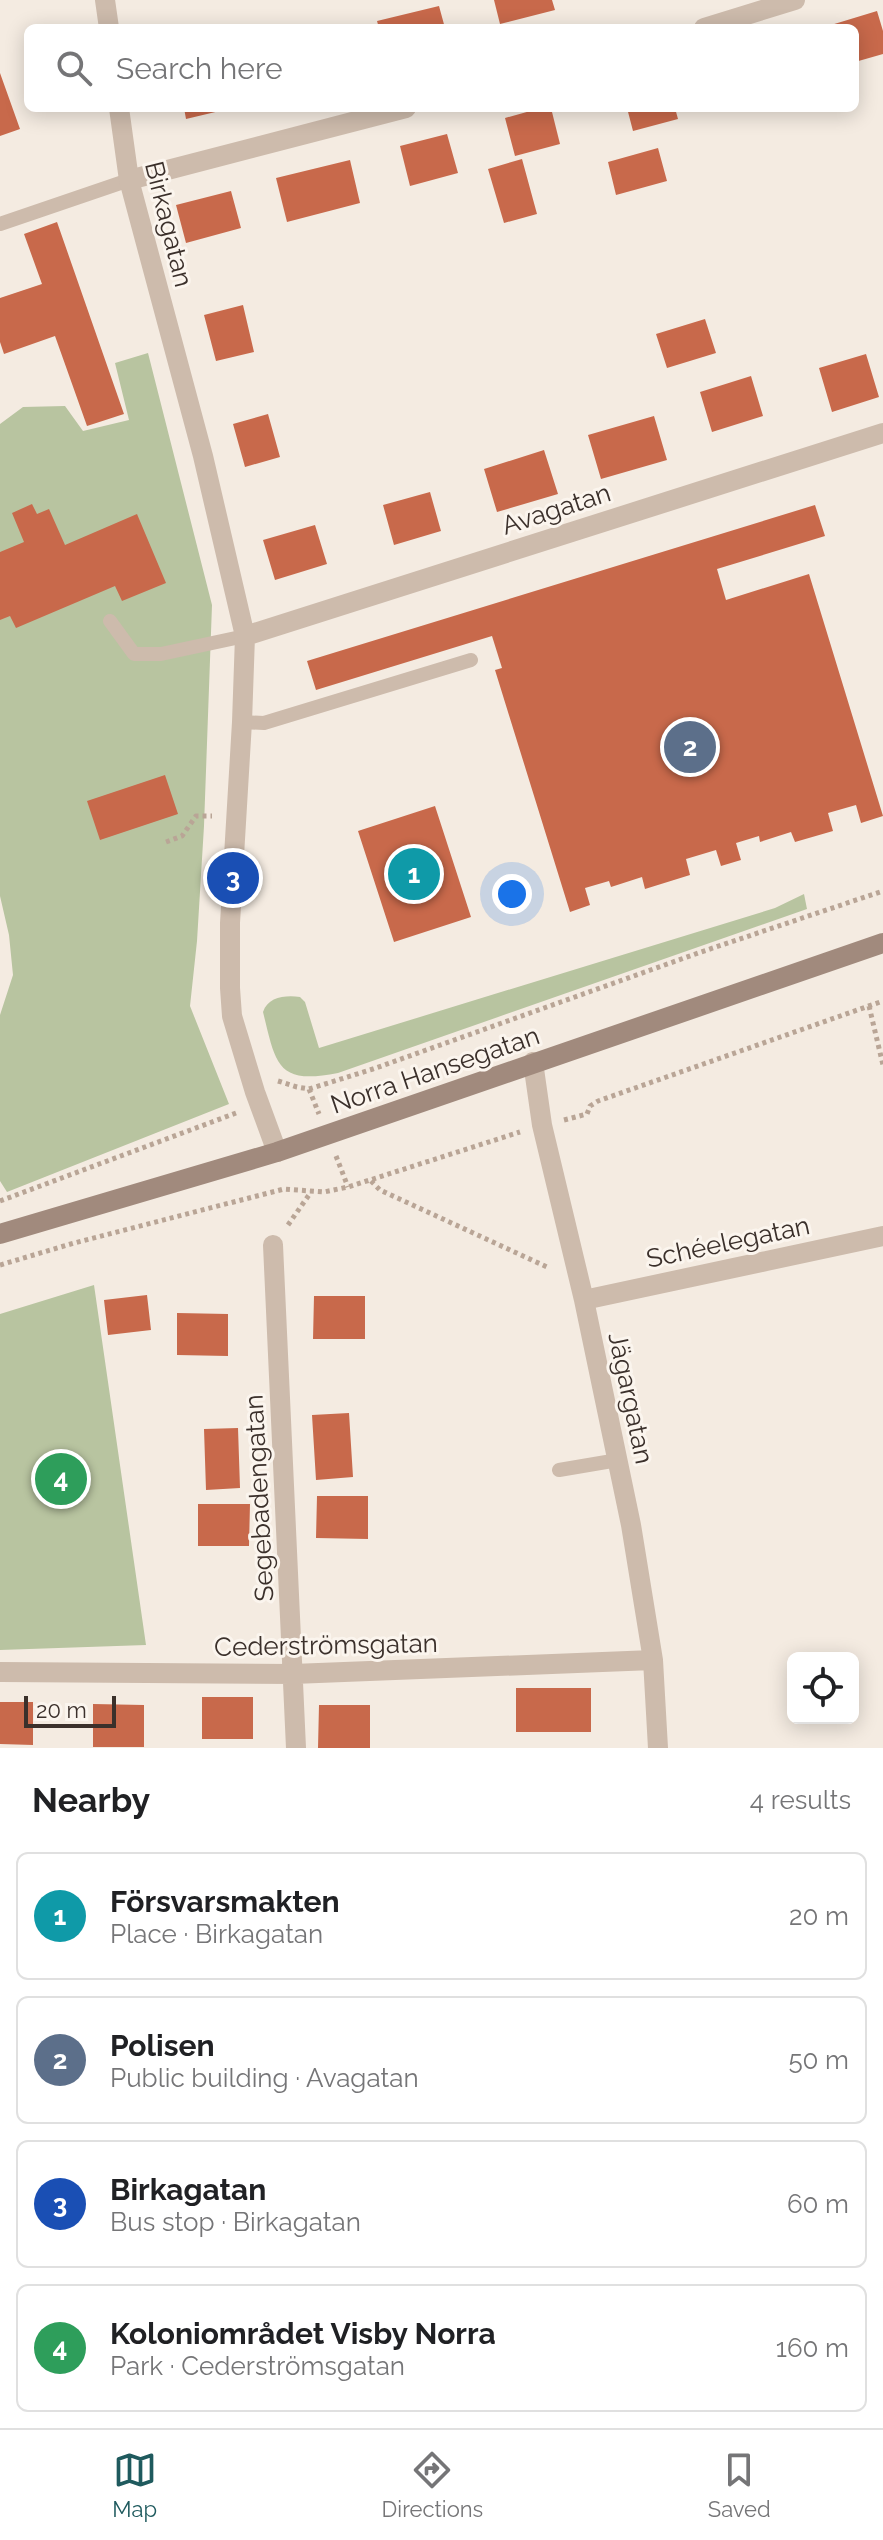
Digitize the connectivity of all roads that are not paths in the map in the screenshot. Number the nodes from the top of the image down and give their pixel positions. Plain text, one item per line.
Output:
1 (105, 0) edge
2 (795, 0) edge
3 (108, 24) edge
4 (717, 24) edge
5 (120, 112) edge
6 (391, 112) edge
7 (129, 180) junction
8 (0, 224) edge
9 (883, 433) edge
10 (110, 621) dead end
11 (245, 636) junction
12 (471, 660) dead end
13 (242, 722) junction
14 (883, 943) edge
15 (533, 1062) junction
16 (277, 1152) junction
17 (0, 1234) edge
18 (883, 1236) edge
19 (273, 1245) road end
20 (584, 1300) junction
21 (618, 1460) junction
22 (559, 1470) dead end
23 (653, 1660) junction
24 (0, 1672) edge
25 (293, 1674) junction
26 (296, 1748) edge
27 (658, 1748) edge

1 - 3 street
2 - 4 street
5 - 7 street, Birkagatan
6 - 7 street
7 - 8 lane
7 - 11 street, Birkagatan
9 - 11 street, Avagatan
10 - 11 lane
11 - 13 street, Birkagatan
12 - 13 lane
13 - 16 street, Birkagatan
14 - 15 main road, Norra Hansegatan
15 - 16 main road, Norra Hansegatan
15 - 20 street, Jägargatan
16 - 17 main road, Norra Hansegatan
18 - 20 street, Schéelegatan
19 - 25 street, Segebadengatan
20 - 21 street, Jägargatan
21 - 22 lane
21 - 23 street, Jägargatan
23 - 25 street, Cederströmsgatan
23 - 27 street, Jägargatan
24 - 25 street, Cederströmsgatan
25 - 26 street, Segebadengatan

